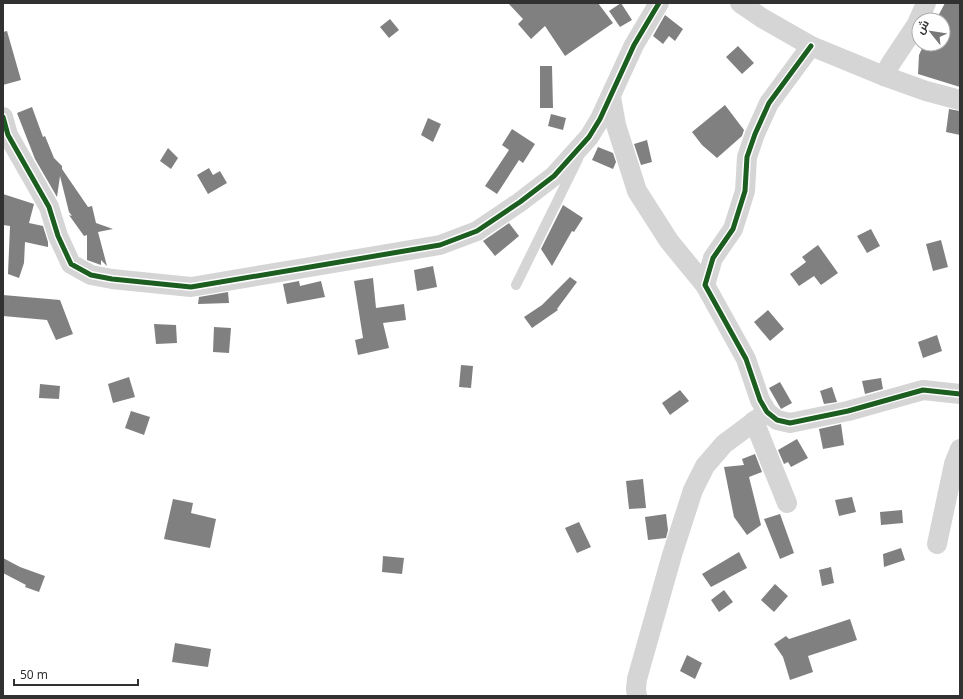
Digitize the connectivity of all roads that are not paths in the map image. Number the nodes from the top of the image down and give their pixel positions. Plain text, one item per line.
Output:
1 (659, 3) edge
2 (740, 3) edge
3 (926, 3) edge
4 (810, 46) junction
5 (884, 76) junction
6 (611, 97) junction
7 (960, 100) edge
8 (3, 117) edge
9 (589, 137) junction
10 (516, 285) dead end
11 (705, 285) junction
12 (960, 394) edge
13 (761, 416) junction
14 (960, 449) edge
15 (787, 503) dead end
16 (937, 544) dead end
17 (637, 696) edge

1 - 6 street
2 - 4 street
3 - 5 street
4 - 5 street
4 - 11 street
5 - 7 street
6 - 9 street
6 - 11 street
8 - 9 street
9 - 10 lane
11 - 13 street
12 - 13 street
13 - 15 street
13 - 17 street
14 - 16 street

